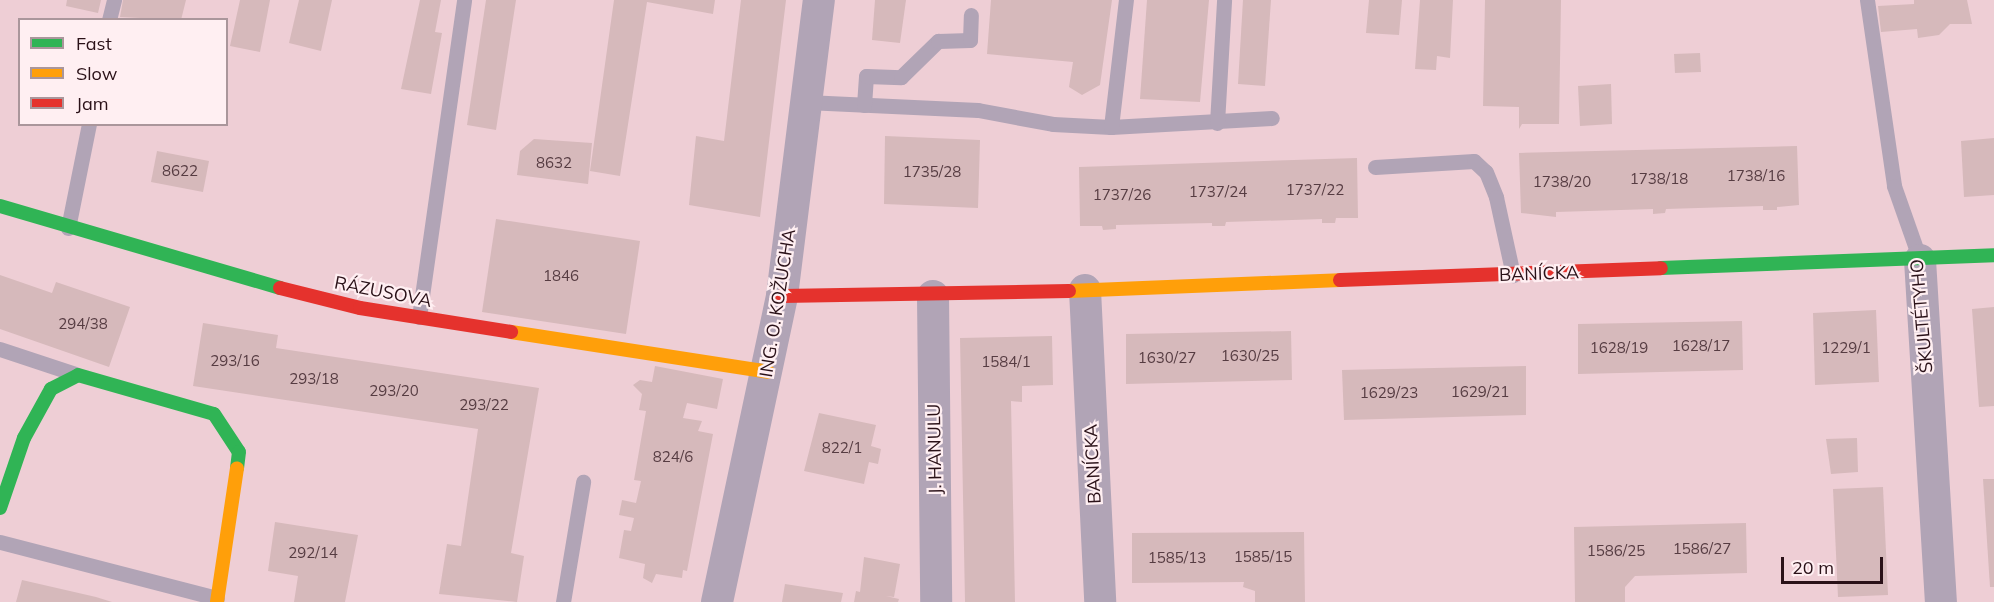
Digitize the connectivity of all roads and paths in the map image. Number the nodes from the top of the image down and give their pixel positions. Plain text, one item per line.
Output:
1 (114, 0) edge
2 (464, 0) edge
3 (819, 0) edge
4 (1126, 0) edge
5 (1224, 0) edge
6 (1867, 0) edge
7 (971, 15) dead end
8 (110, 18) edge
9 (806, 102) junction
10 (864, 105) junction
11 (1272, 118) dead end
12 (1217, 123) junction
13 (89, 126) edge
14 (1111, 127) junction
15 (1375, 167) dead end
16 (0, 206) edge
17 (68, 228) junction
18 (1994, 255) edge
19 (1920, 260) junction
20 (1513, 275) junction
21 (1085, 290) junction
22 (782, 296) junction
23 (933, 296) junction
24 (418, 317) junction
25 (0, 349) edge
26 (768, 372) junction
27 (78, 375) junction
28 (583, 482) dead end
29 (0, 508) edge
30 (0, 542) edge
31 (217, 600) edge
32 (562, 602) edge
33 (717, 602) edge
34 (936, 602) edge
35 (1100, 602) edge
36 (1941, 602) edge

1 - 8 lane
2 - 24 lane
3 - 9 street, ING. O. KOŽUCHA
4 - 14 lane
5 - 12 lane
6 - 19 lane, ŠKULTÉTYHO
7 - 10 lane
9 - 10 lane
9 - 22 street, ING. O. KOŽUCHA
10 - 14 lane
11 - 12 lane
12 - 14 lane
13 - 17 lane
15 - 20 lane
16 - 17 street, RÁZUSOVA
17 - 24 street, RÁZUSOVA
18 - 19 street, BANÍCKA
19 - 20 street, BANÍCKA
19 - 36 street, ŠKULTÉTYHO
20 - 21 street, BANÍCKA
21 - 23 street, BANÍCKA
21 - 35 street, BANÍCKA
22 - 23 street, BANÍCKA
22 - 26 street, ING. O. KOŽUCHA
23 - 34 street, J. HANULU
24 - 26 street, RÁZUSOVA
25 - 27 lane
26 - 33 street, ING. O. KOŽUCHA
27 - 29 street
27 - 31 street
28 - 32 lane
30 - 31 lane

